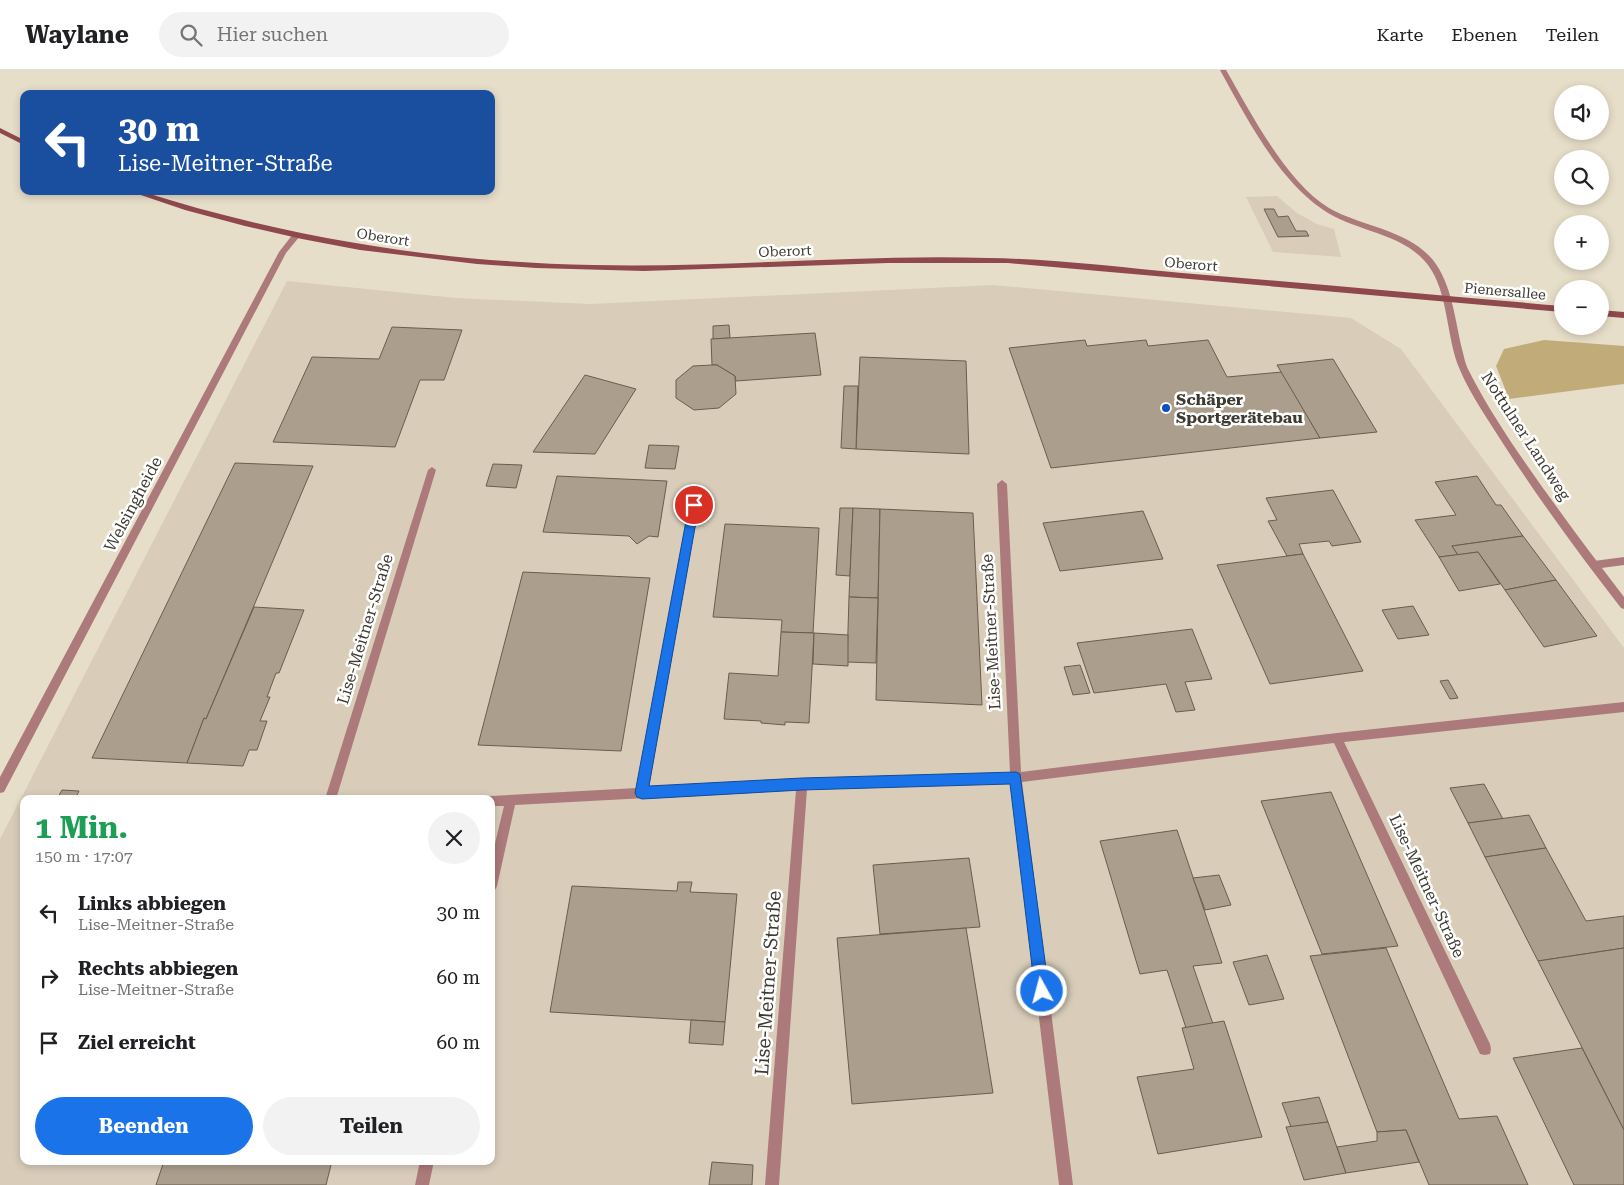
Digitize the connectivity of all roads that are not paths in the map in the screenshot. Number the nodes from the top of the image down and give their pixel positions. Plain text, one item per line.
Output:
1 (1223, 70) edge
2 (0, 130) edge
3 (20, 141) edge
4 (143, 195) edge
5 (296, 236) junction
6 (1445, 298) junction
7 (1554, 308) edge
8 (1609, 314) edge
9 (1624, 315) edge
10 (432, 470) dead end
11 (1002, 484) dead end
12 (694, 505) dead end
13 (1624, 561) edge
14 (1594, 565) junction
15 (1624, 605) edge
16 (1624, 707) edge
17 (1337, 738) junction
18 (1016, 778) junction
19 (802, 784) junction
20 (0, 788) edge
21 (642, 793) junction
22 (331, 795) edge
23 (511, 800) junction
24 (495, 801) edge
25 (495, 869) edge
26 (1485, 1049) dead end
27 (426, 1165) edge
28 (422, 1185) edge
29 (772, 1185) edge
30 (1066, 1185) edge

1 - 6 street, Nottulner Landweg
2 - 3 main road
4 - 5 main road, Oberort
5 - 6 main road, Oberort
5 - 20 street, Welsingheide
6 - 7 main road, Pienersallee
6 - 14 street, Nottulner Landweg
8 - 9 main road
10 - 22 street, Lise-Meitner-Straße
11 - 18 street, Lise-Meitner-Straße
12 - 21 street
13 - 14 street
14 - 15 street, Nottulner Landweg
16 - 17 street
17 - 18 street
17 - 26 street, Lise-Meitner-Straße
18 - 19 street
18 - 30 street, Lise-Meitner-Straße
19 - 21 street
19 - 29 street, Lise-Meitner-Straße
21 - 23 street
23 - 24 street
23 - 25 street
27 - 28 street

